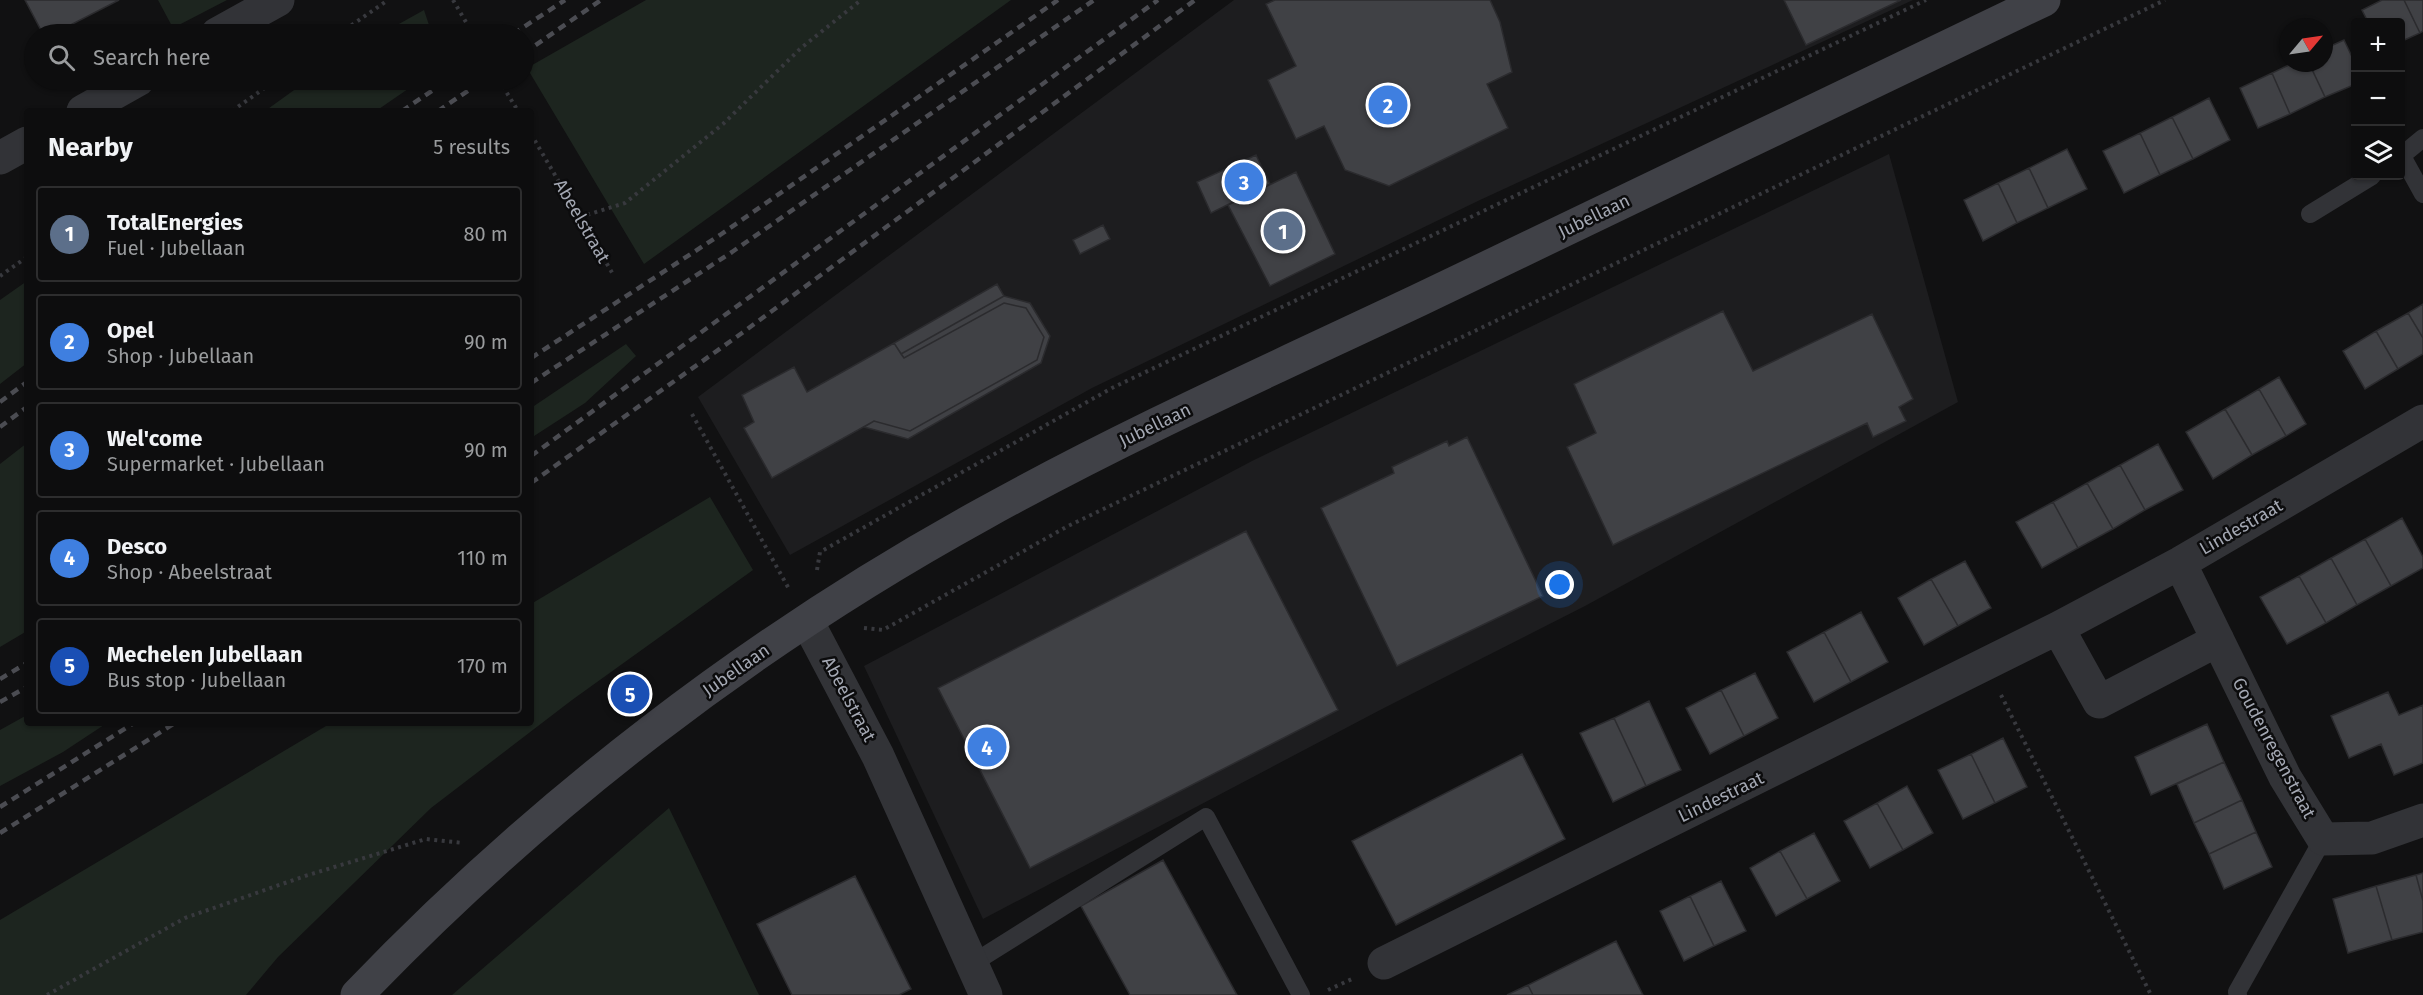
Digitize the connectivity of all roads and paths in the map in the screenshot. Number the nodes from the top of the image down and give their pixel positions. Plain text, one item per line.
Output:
1 (278, 0) edge
2 (388, 0) edge
3 (453, 0) edge
4 (861, 0) edge
5 (1926, 0) edge
6 (2044, 0) edge
7 (2165, 0) edge
8 (236, 24) edge
9 (353, 24) edge
10 (467, 24) edge
11 (120, 90) edge
12 (262, 90) edge
13 (505, 90) edge
14 (88, 108) edge
15 (236, 108) edge
16 (516, 108) edge
17 (2423, 138) edge
18 (534, 139) edge
19 (24, 145) edge
20 (2405, 154) edge
21 (0, 158) edge
22 (2405, 164) edge
23 (2365, 180) edge
24 (2423, 194) edge
25 (2310, 214) dead end
26 (580, 217) junction
27 (24, 259) edge
28 (0, 276) edge
29 (614, 276) dead end
30 (692, 414) dead end
31 (2423, 421) edge
32 (2180, 562) junction
33 (807, 621) junction
34 (861, 627) dead end
35 (2058, 628) junction
36 (2218, 640) junction
37 (1986, 665) junction
38 (2423, 820) edge
39 (2323, 839) junction
40 (512, 847) junction
41 (1384, 963) dead end
42 (970, 965) junction
43 (46, 995) edge
44 (357, 995) edge
45 (986, 995) edge
46 (1301, 995) edge
47 (2151, 995) edge
48 (2238, 995) edge

1 - 8 street
2 - 9 path
3 - 10 path
4 - 26 path
5 - 33 path
6 - 33 main road, Jubellaan
7 - 34 path
11 - 14 street
12 - 15 path
13 - 16 path
17 - 20 lane
18 - 26 path, Abeelstraat
19 - 21 street
22 - 24 lane
23 - 25 lane
26 - 29 path, Abeelstraat
27 - 28 path
30 - 33 path
31 - 32 street, Lindestraat
32 - 35 street, Lindestraat
32 - 36 street, Goudenregenstraat
33 - 40 main road, Jubellaan
33 - 42 street, Abeelstraat
35 - 36 street
35 - 37 street, Lindestraat
36 - 39 street, Goudenregenstraat
37 - 41 street, Lindestraat
37 - 47 path
38 - 39 street, Goudenregenstraat
39 - 48 lane
40 - 43 path
40 - 44 main road, Jubellaan
42 - 45 street, Abeelstraat
42 - 46 lane

